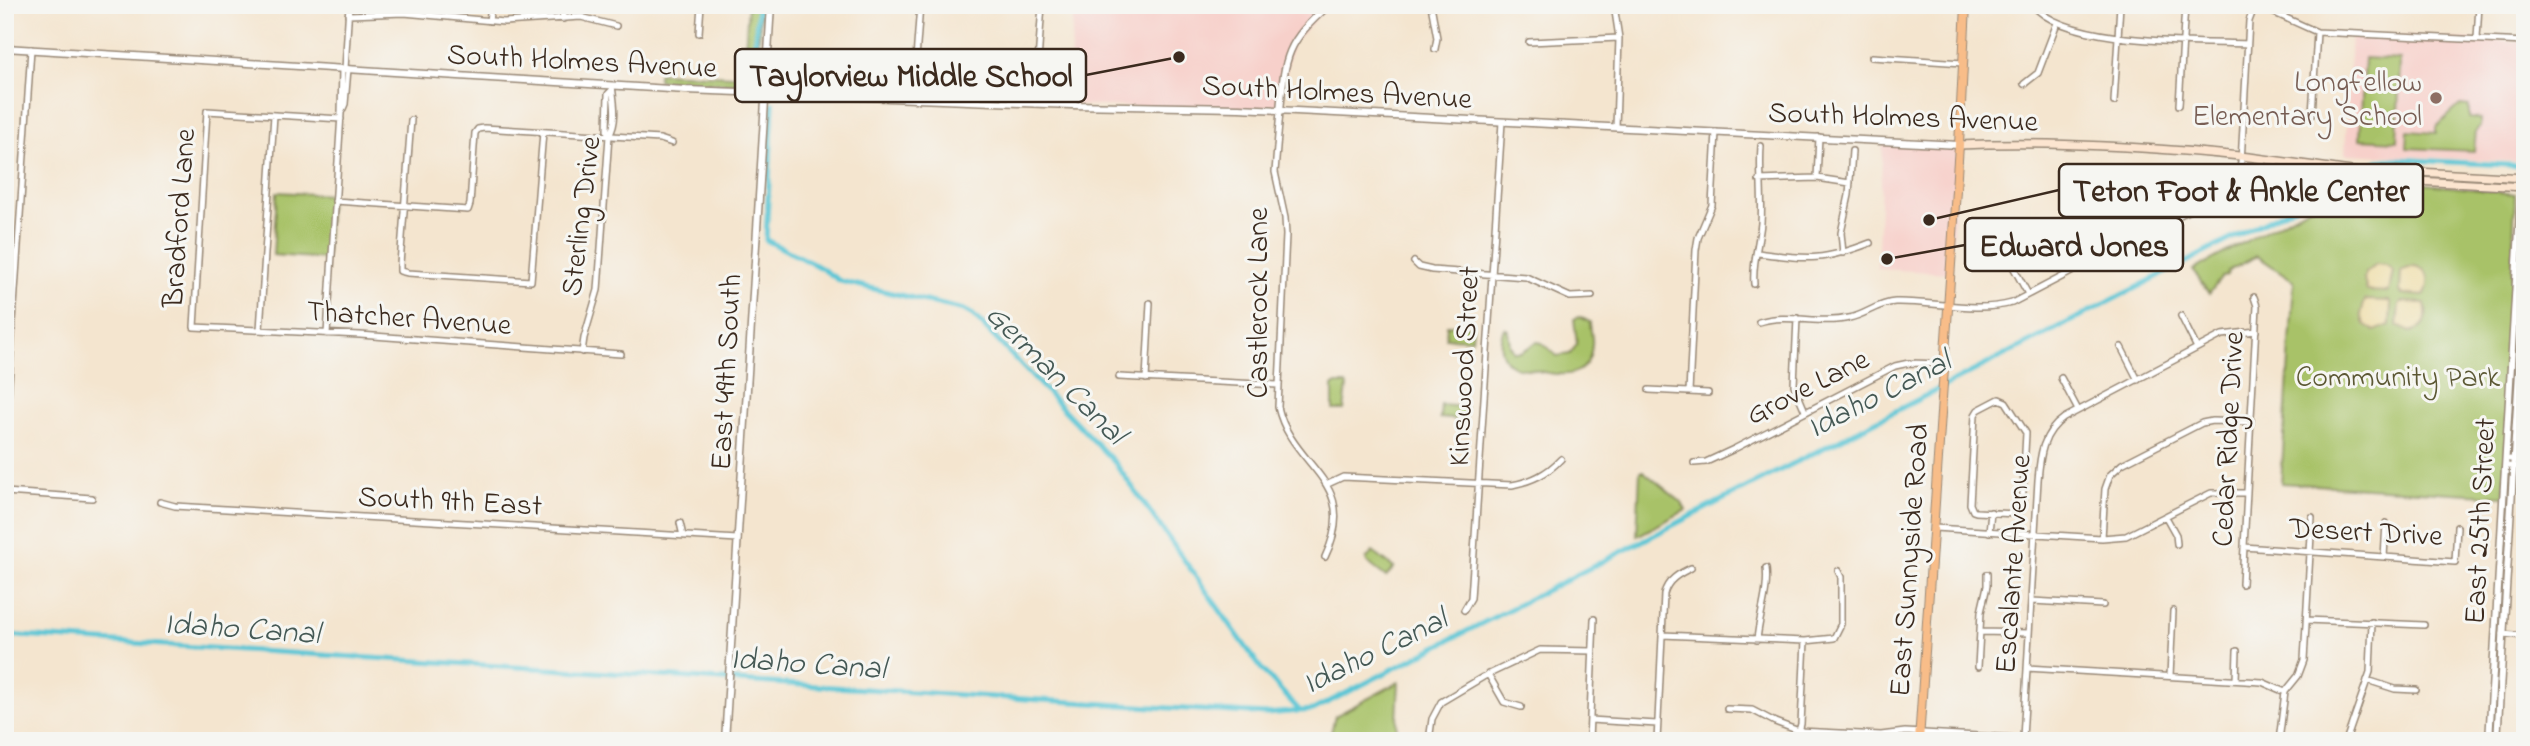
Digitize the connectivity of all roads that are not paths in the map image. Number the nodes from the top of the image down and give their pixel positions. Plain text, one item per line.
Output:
1 (349, 5) edge
2 (418, 5) edge
3 (491, 5) edge
4 (562, 5) edge
5 (701, 5) edge
6 (771, 5) edge
7 (920, 5) edge
8 (1042, 5) edge
9 (1329, 5) edge
10 (1431, 5) edge
11 (1614, 5) edge
12 (1966, 5) edge
13 (2033, 5) edge
14 (2120, 5) edge
15 (2185, 5) edge
16 (2256, 5) edge
17 (2479, 5) edge
18 (417, 14) junction
19 (348, 15) junction
20 (563, 19) junction
21 (489, 21) junction
22 (2057, 23) junction
23 (616, 26) dead end
24 (2317, 32) junction
25 (699, 33) dead end
26 (1619, 38) junction
27 (2117, 38) junction
28 (2477, 39) junction
29 (2183, 41) junction
30 (1529, 42) dead end
31 (2525, 42) edge
32 (2247, 44) junction
33 (5, 48) edge
34 (31, 49) junction
35 (1435, 49) dead end
36 (1872, 57) dead end
37 (1963, 63) junction
38 (345, 69) junction
39 (2024, 84) dead end
40 (612, 88) junction
41 (765, 92) junction
42 (913, 99) junction
43 (2114, 102) dead end
44 (1035, 104) junction
45 (2179, 105) dead end
46 (1280, 111) junction
47 (274, 115) junction
48 (2312, 115) dead end
49 (341, 117) junction
50 (411, 120) dead end
51 (1502, 122) junction
52 (1616, 127) junction
53 (543, 132) junction
54 (1716, 132) junction
55 (609, 136) junction
56 (1819, 137) junction
57 (672, 144) dead end
58 (1959, 145) junction
59 (1761, 146) dead end
60 (1852, 151) dead end
61 (2241, 156) junction
62 (1817, 178) junction
63 (1759, 180) junction
64 (2523, 182) edge
65 (1850, 183) junction
66 (335, 201) junction
67 (2129, 204) dead end
68 (404, 206) junction
69 (2145, 234) junction
70 (1870, 243) dead end
71 (1756, 253) junction
72 (1843, 253) junction
73 (1414, 262) dead end
74 (2011, 263) dead end
75 (2525, 271) edge
76 (1492, 272) junction
77 (1754, 284) dead end
78 (2028, 294) junction
79 (1592, 296) dead end
80 (2254, 297) dead end
81 (1150, 303) dead end
82 (1947, 305) junction
83 (2181, 316) dead end
84 (1797, 318) junction
85 (1759, 322) dead end
86 (194, 327) joint
87 (260, 330) junction
88 (2256, 331) junction
89 (327, 334) junction
90 (2121, 346) dead end
91 (2197, 348) junction
92 (582, 352) junction
93 (621, 354) dead end
94 (1944, 364) junction
95 (1119, 377) dead end
96 (2062, 378) dead end
97 (1146, 379) junction
98 (2137, 380) junction
99 (1278, 385) junction
100 (1649, 390) dead end
101 (1689, 392) junction
102 (1708, 393) dead end
103 (2078, 410) junction
104 (1805, 411) junction
105 (2250, 422) junction
106 (5, 443) edge
107 (1561, 459) dead end
108 (2525, 460) edge
109 (1694, 463) dead end
110 (2510, 463) junction
111 (2525, 467) edge
112 (1328, 484) junction
113 (1479, 484) junction
114 (5, 492) edge
115 (2246, 493) junction
116 (92, 498) dead end
117 (160, 502) dead end
118 (1991, 512) junction
119 (2166, 517) junction
120 (2312, 517) dead end
121 (680, 523) dead end
122 (2386, 523) dead end
123 (2457, 527) dead end
124 (1934, 528) junction
125 (1989, 531) junction
126 (2036, 535) junction
127 (683, 536) junction
128 (2102, 538) junction
129 (738, 540) junction
130 (2177, 544) dead end
131 (2244, 547) junction
132 (2310, 552) junction
133 (1325, 557) dead end
134 (2384, 557) junction
135 (1691, 568) dead end
136 (1766, 568) dead end
137 (1838, 572) dead end
138 (1987, 574) dead end
139 (2242, 584) dead end
140 (2032, 601) junction
141 (2103, 605) dead end
142 (1464, 610) dead end
143 (2173, 611) dead end
144 (1594, 619) dead end
145 (2306, 620) junction
146 (2372, 622) junction
147 (2424, 625) dead end
148 (1980, 632) junction
149 (2029, 633) junction
150 (2503, 634) junction
151 (1662, 635) junction
152 (2525, 635) edge
153 (1757, 640) junction
154 (1805, 641) junction
155 (1593, 651) junction
156 (2237, 651) dead end
157 (1978, 667) dead end
158 (2027, 668) junction
159 (1488, 674) junction
160 (2169, 676) junction
161 (2236, 680) junction
162 (2367, 680) junction
163 (2416, 690) dead end
164 (2285, 692) junction
165 (1521, 707) dead end
166 (1727, 709) dead end
167 (1590, 720) junction
168 (1657, 724) junction
169 (1799, 731) junction
170 (1919, 737) edge
171 (2023, 738) junction
172 (725, 741) edge
173 (1429, 741) edge
174 (1589, 741) edge
175 (1657, 741) edge
176 (1796, 741) edge
177 (2068, 741) edge
178 (2279, 741) edge
179 (2346, 741) edge
180 (2490, 741) edge
181 (2497, 741) edge

1 - 19 street
2 - 18 street
3 - 21 street
4 - 20 street
5 - 25 street
6 - 41 street, East 49th South
7 - 42 street
8 - 44 street
9 - 46 street, Castlerock Lane
10 - 35 street
11 - 26 street
12 - 37 main road, East Sunnyside Road
13 - 22 street
14 - 27 street
15 - 29 street
16 - 24 street
16 - 32 street
17 - 28 street
18 - 19 street
18 - 21 street
19 - 38 street
20 - 21 street
20 - 23 street
22 - 27 street
22 - 39 street
24 - 28 street
24 - 48 street
26 - 30 street
26 - 52 street
27 - 29 street
27 - 43 street
28 - 31 street
29 - 32 street
29 - 45 street
32 - 61 street
33 - 34 street, South Holmes Avenue
34 - 38 street, South Holmes Avenue
34 - 106 street
36 - 37 street
37 - 58 main road, East Sunnyside Road
38 - 40 street, South Holmes Avenue
38 - 49 street
40 - 41 street, South Holmes Avenue
40 - 55 street, Sterling Drive
41 - 42 street, South Holmes Avenue
41 - 129 street, East 49th South
42 - 44 street, South Holmes Avenue
44 - 46 street, South Holmes Avenue
46 - 51 street, South Holmes Avenue
46 - 99 street, Castlerock Lane
47 - 49 street
47 - 86 street, Bradford Lane
47 - 87 street
49 - 66 street
50 - 68 street
51 - 52 street, South Holmes Avenue
51 - 76 street, Kinswood Street
52 - 54 street, South Holmes Avenue
53 - 55 street
53 - 68 street
53 - 68 street
54 - 56 street, South Holmes Avenue
54 - 101 street
55 - 57 street
55 - 92 street, Sterling Drive
56 - 58 street, South Holmes Avenue
56 - 62 street
58 - 61 main road, South Holmes Avenue
58 - 82 main road, East Sunnyside Road
59 - 63 street
60 - 65 street
61 - 64 main road, South Holmes Avenue
61 - 69 street
62 - 63 street
62 - 65 street
63 - 71 street
64 - 110 street, East 25th Street
65 - 72 street
66 - 68 street
66 - 89 street
67 - 69 street
69 - 78 street
70 - 72 street
71 - 72 street
71 - 77 street
73 - 76 street
74 - 78 street
75 - 110 street, East 25th Street
76 - 79 street
76 - 113 street, Kinswood Street
78 - 82 street
80 - 88 street, Cedar Ridge Drive
81 - 97 street
82 - 84 street
82 - 94 main road, East Sunnyside Road
83 - 91 street
84 - 85 street
84 - 104 street
86 - 87 street, Thatcher Avenue
87 - 89 street, Thatcher Avenue
88 - 91 street, Escalante Avenue
88 - 105 street, Cedar Ridge Drive
89 - 92 street, Thatcher Avenue
90 - 98 street
91 - 98 street, Escalante Avenue
92 - 93 street, Thatcher Avenue
94 - 104 street, Grove Lane
94 - 124 main road, East Sunnyside Road
95 - 97 street
96 - 103 street
97 - 99 street
98 - 103 street, Escalante Avenue
99 - 112 street, Castlerock Lane
100 - 101 street
101 - 102 street
103 - 126 street, Escalante Avenue
104 - 109 street, Grove Lane
105 - 115 street, Cedar Ridge Drive
105 - 128 street
107 - 113 street
108 - 110 street
110 - 111 street
110 - 150 street, East 25th Street
110 - 180 street, East 25th Street
112 - 113 street
112 - 133 street, Castlerock Lane
113 - 142 street, Kinswood Street
114 - 116 street
115 - 119 street
115 - 131 street, Cedar Ridge Drive
117 - 127 street, South 9th East
118 - 118 street
118 - 125 street
119 - 128 street
119 - 130 street
120 - 132 street
121 - 127 street
122 - 134 street
123 - 134 street, Desert Drive
124 - 125 street
124 - 170 main road, East Sunnyside Road
125 - 126 street
126 - 128 street
126 - 140 street, Escalante Avenue
127 - 129 street, South 9th East
129 - 172 street, East 49th South
131 - 132 street, Desert Drive
131 - 139 street, Cedar Ridge Drive
132 - 134 street, Desert Drive
132 - 145 street
135 - 151 street
136 - 153 street
137 - 154 street
138 - 148 street
140 - 141 street
140 - 149 street, Escalante Avenue
143 - 160 street
144 - 155 street
145 - 146 street
145 - 164 street
146 - 147 street
146 - 162 street
148 - 149 street
148 - 157 street
149 - 158 street, Escalante Avenue
150 - 152 street
150 - 181 street, East 25th Street
151 - 153 street
151 - 168 street
153 - 154 street
154 - 169 street
155 - 159 street
155 - 167 street
156 - 161 street
158 - 160 street
158 - 171 street, Escalante Avenue
159 - 165 street
159 - 173 street
160 - 161 street
161 - 164 street
162 - 163 street
162 - 179 street
164 - 178 street
166 - 169 street
167 - 168 street
167 - 174 street
168 - 175 street
169 - 170 street
169 - 176 street
170 - 171 street
171 - 177 street

